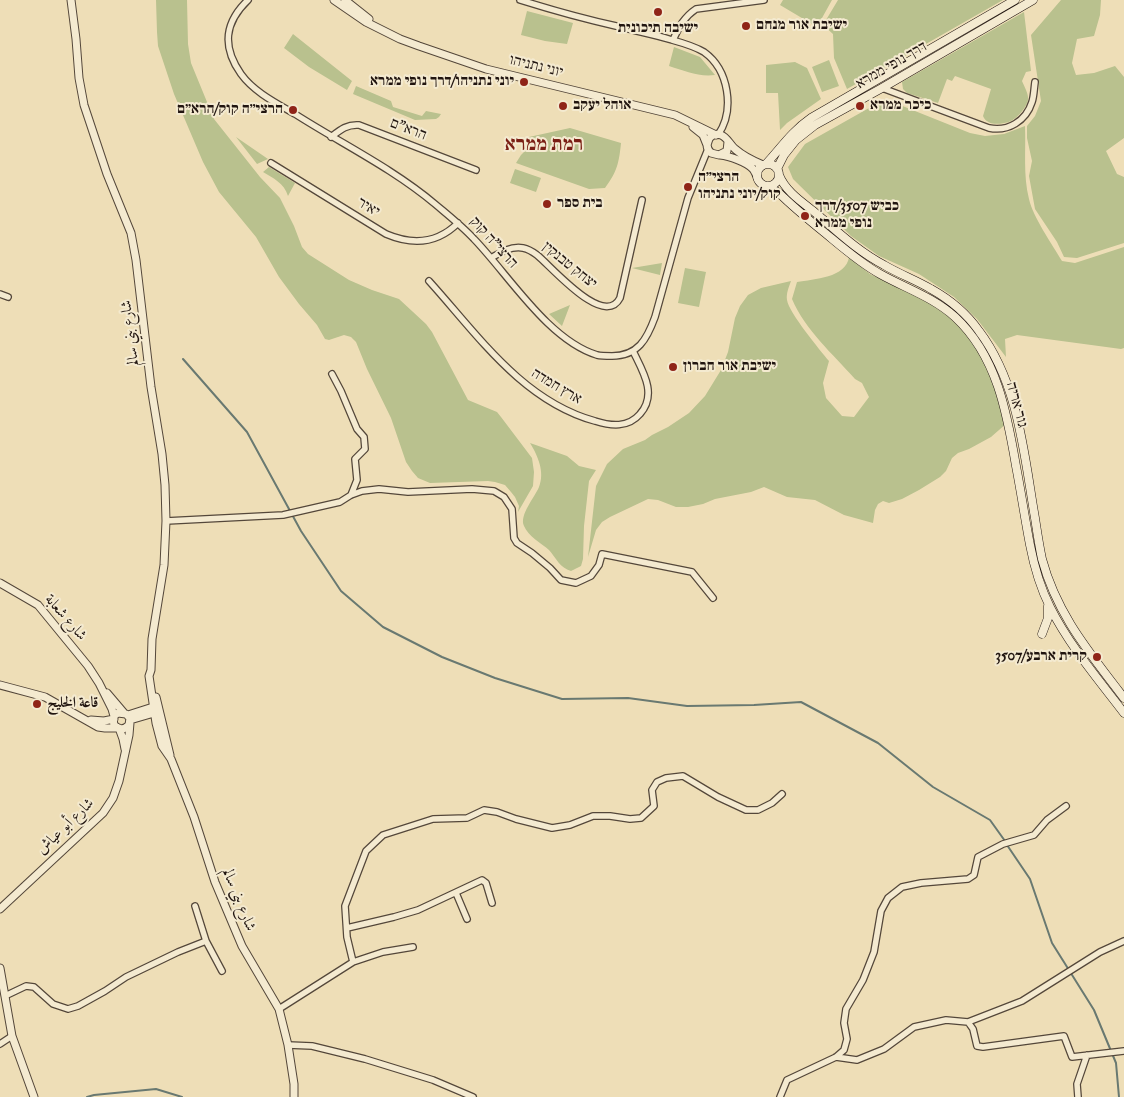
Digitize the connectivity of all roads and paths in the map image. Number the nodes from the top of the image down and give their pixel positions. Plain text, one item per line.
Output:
1 (71, 0) edge
2 (248, 0) edge
3 (334, 0) edge
4 (345, 0) edge
5 (520, 0) edge
6 (764, 0) edge
7 (1015, 0) edge
8 (1033, 0) edge
9 (385, 32) junction
10 (673, 40) junction
11 (895, 81) junction
12 (1035, 82) dead end
13 (882, 88) junction
14 (900, 96) junction
15 (683, 119) junction
16 (725, 122) junction
17 (717, 135) junction
18 (331, 137) junction
19 (727, 140) junction
20 (708, 147) junction
21 (718, 155) junction
22 (271, 163) dead end
23 (764, 165) junction
24 (476, 170) dead end
25 (699, 172) junction
26 (778, 172) junction
27 (757, 177) junction
28 (768, 186) junction
29 (642, 200) dead end
30 (458, 224) junction
31 (491, 258) junction
32 (429, 281) dead end
33 (0, 294) edge
34 (8, 297) dead end
35 (633, 351) junction
36 (332, 374) dead end
37 (351, 495) junction
38 (166, 521) junction
39 (0, 583) edge
40 (713, 598) dead end
41 (1048, 602) junction
42 (1042, 634) dead end
43 (99, 683) junction
44 (0, 685) edge
45 (1124, 698) edge
46 (155, 709) junction
47 (1124, 713) edge
48 (81, 717) junction
49 (114, 717) junction
50 (128, 718) junction
51 (118, 728) junction
52 (126, 749) junction
53 (782, 794) dead end
54 (1066, 806) dead end
55 (456, 893) junction
56 (492, 903) dead end
57 (195, 906) dead end
58 (0, 909) edge
59 (467, 919) dead end
60 (346, 928) junction
61 (206, 941) junction
62 (1124, 941) edge
63 (413, 947) dead end
64 (353, 962) junction
65 (0, 968) edge
66 (222, 971) dead end
67 (4, 996) junction
68 (279, 1009) junction
69 (3, 1013) edge
70 (968, 1022) junction
71 (12, 1036) junction
72 (0, 1044) edge
73 (288, 1045) junction
74 (1124, 1051) edge
75 (1087, 1055) junction
76 (836, 1057) junction
77 (34, 1097) edge
78 (294, 1097) edge
79 (473, 1097) edge
80 (780, 1097) edge
81 (1078, 1097) edge

1 - 38 street, شارع بني سالم
2 - 18 street, הרצי"ה קוק
3 - 9 street, יוני נתניהו
4 - 9 street, יוני נתניהו
5 - 10 street
6 - 10 street
7 - 23 main road, דרך נופי ממרא
8 - 11 main road, דרך נופי ממרא
9 - 15 street, יוני נתניהו
10 - 16 street
11 - 13 main road, דרך נופי ממרא
11 - 14 street
12 - 14 street
13 - 14 street
13 - 26 main road, דרך נופי ממרא
15 - 17 street, יוני נתניהו
15 - 20 street, יוני נתניהו
16 - 17 street
16 - 19 street
17 - 19 street
17 - 20 street
18 - 24 street, הרא"ם
18 - 30 street, הרצי"ה קוק
19 - 21 street
19 - 23 street
20 - 21 street
20 - 25 street
21 - 25 street
21 - 27 street
22 - 30 street, יאיר
23 - 26 main road
23 - 27 main road
25 - 35 street
26 - 28 main road
26 - 45 main road, גור אריה
27 - 28 main road
28 - 41 main road, גור אריה
29 - 31 street, יצחק טבנקין
30 - 31 street, הרצי"ה קוק
31 - 35 street, הרצי"ה קוק
32 - 35 street, ארץ חמדה
33 - 34 street
36 - 37 street
37 - 38 street
37 - 40 street
38 - 46 street, شارع بني سالم
39 - 43 street, شارع شعابة
41 - 42 main road
41 - 47 main road, גור אריה
43 - 49 street
43 - 50 street
44 - 48 street
46 - 50 street
46 - 68 street, شارع بني سالم
48 - 49 street
48 - 51 street
49 - 50 street
49 - 51 street
50 - 51 street
50 - 52 street, شارع أبو عياش
51 - 52 street
52 - 58 street, شارع أبو عياش
53 - 60 street
54 - 76 street
55 - 56 street
55 - 59 street
55 - 60 street
57 - 61 street
60 - 64 street
61 - 66 street
61 - 67 street
62 - 70 street
63 - 64 street
64 - 68 street
65 - 67 street
67 - 69 street
68 - 73 street, شارع بني سالم
69 - 71 street
70 - 75 street
70 - 76 street
71 - 72 street
71 - 77 street
73 - 78 street, شارع بني سالم
73 - 79 street
74 - 75 street
75 - 81 street
76 - 80 street

